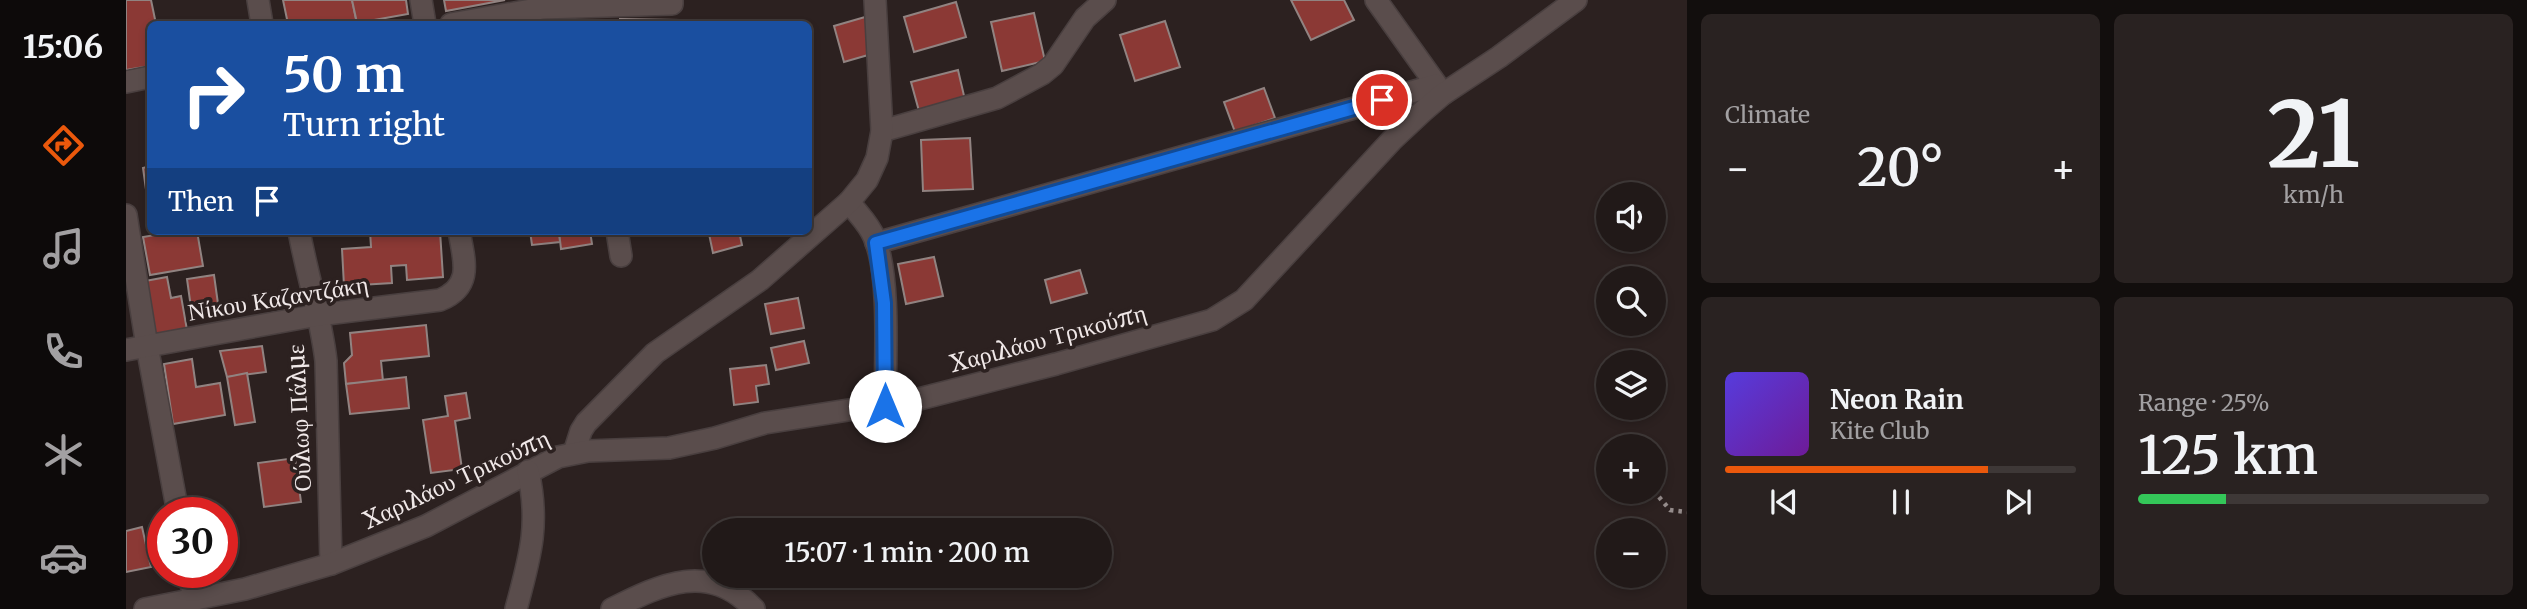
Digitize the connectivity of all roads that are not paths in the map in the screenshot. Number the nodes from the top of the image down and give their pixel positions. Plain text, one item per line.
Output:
1 (258, 0) edge
2 (421, 0) edge
3 (875, 0) edge
4 (1105, 0) edge
5 (1376, 0) edge
6 (1576, 0) edge
7 (672, 2) edge
8 (582, 10) edge
9 (262, 21) edge
10 (424, 21) edge
11 (468, 21) edge
12 (147, 78) edge
13 (126, 82) edge
14 (1439, 89) junction
15 (882, 131) junction
16 (849, 202) junction
17 (126, 215) edge
18 (812, 234) edge
19 (300, 235) edge
20 (460, 235) edge
21 (618, 235) edge
22 (811, 235) edge
23 (876, 243) junction
24 (621, 256) dead end
25 (318, 315) junction
26 (136, 348) edge
27 (885, 406) junction
28 (574, 453) junction
29 (528, 471) junction
30 (174, 497) edge
31 (331, 564) junction
32 (192, 588) edge
33 (194, 600) junction
34 (145, 609) edge
35 (516, 609) edge
36 (612, 609) edge
37 (754, 609) edge

1 - 9 street
2 - 10 street
3 - 15 street
4 - 15 street
5 - 14 street
6 - 14 street
7 - 8 street
8 - 11 street
12 - 13 street
14 - 23 street
14 - 27 street, Χαριλάου Τρικούπη
15 - 16 street
16 - 18 street
16 - 23 street
17 - 26 street
19 - 25 street, Ούλωφ Πάλμε
20 - 25 street, Νίκου Καζαντζάκη
21 - 24 street
22 - 28 street
23 - 27 street
25 - 26 street, Νίκου Καζαντζάκη
25 - 31 street, Ούλωφ Πάλμε
26 - 30 street
27 - 28 street, Χαριλάου Τρικούπη
28 - 29 street, Χαριλάου Τρικούπη
29 - 31 street, Χαριλάου Τρικούπη
29 - 35 street
31 - 33 street, Χαριλάου Τρικούπη
32 - 33 street
33 - 34 street, Χαριλάου Τρικούπη
36 - 37 street

